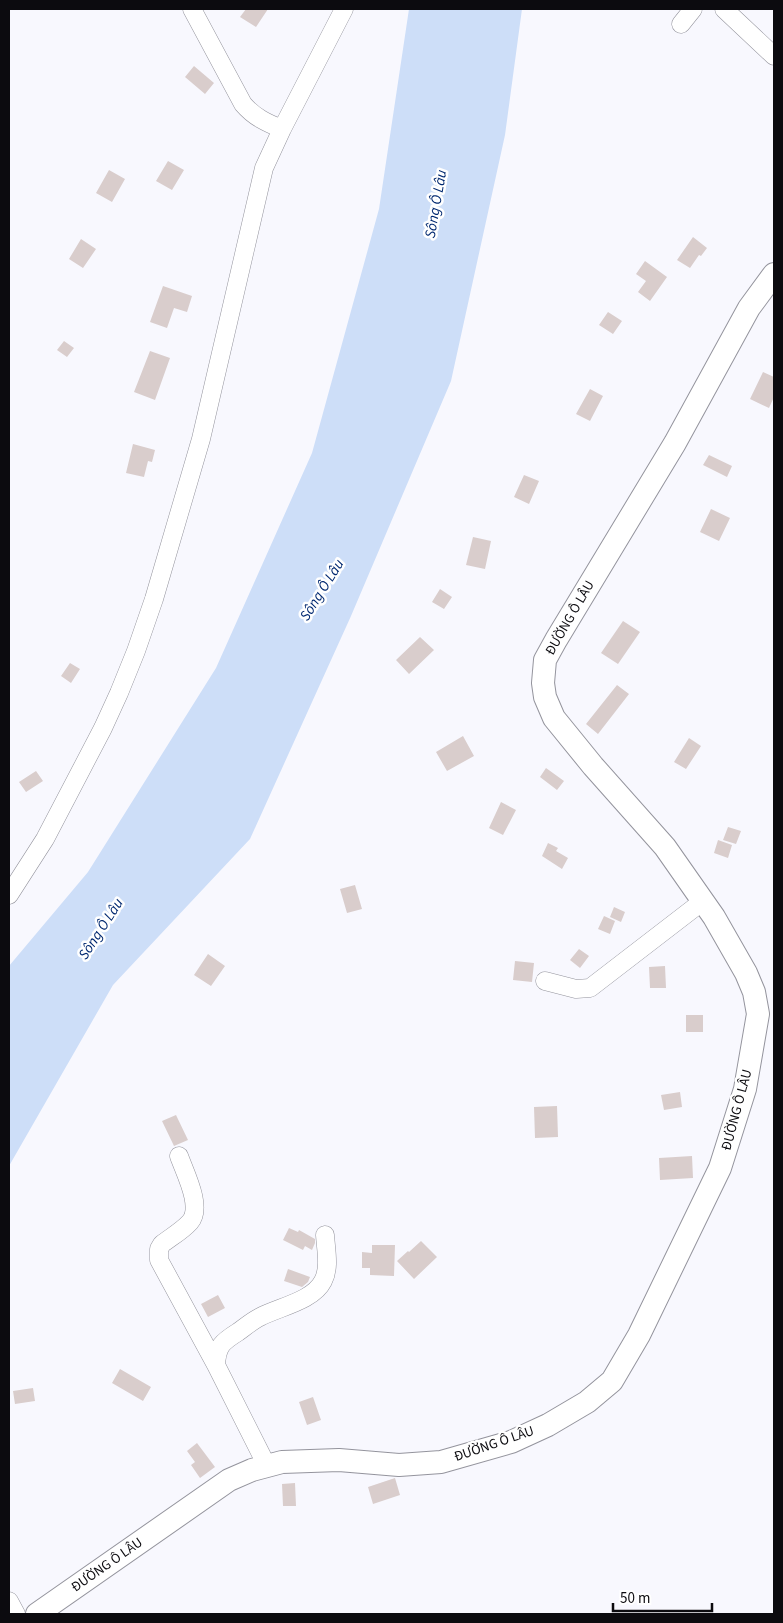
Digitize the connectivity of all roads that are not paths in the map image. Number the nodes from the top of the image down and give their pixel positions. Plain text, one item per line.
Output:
1 (192, 9) edge
2 (344, 9) edge
3 (693, 9) edge
4 (724, 9) edge
5 (681, 24) dead end
6 (774, 56) edge
7 (282, 129) junction
8 (774, 274) edge
9 (9, 895) edge
10 (703, 901) junction
11 (545, 981) dead end
12 (179, 1156) dead end
13 (325, 1235) dead end
14 (216, 1365) junction
15 (267, 1466) junction
16 (9, 1601) edge
17 (16, 1614) edge
18 (37, 1614) edge

1 - 7 street
2 - 7 street
3 - 5 street
4 - 6 street
7 - 9 street
8 - 10 main road, ĐƯỜNG Ô LÂU
10 - 11 street
10 - 15 main road, ĐƯỜNG Ô LÂU
12 - 14 street
13 - 14 street
14 - 15 street
15 - 18 main road, ĐƯỜNG Ô LÂU
16 - 17 street

